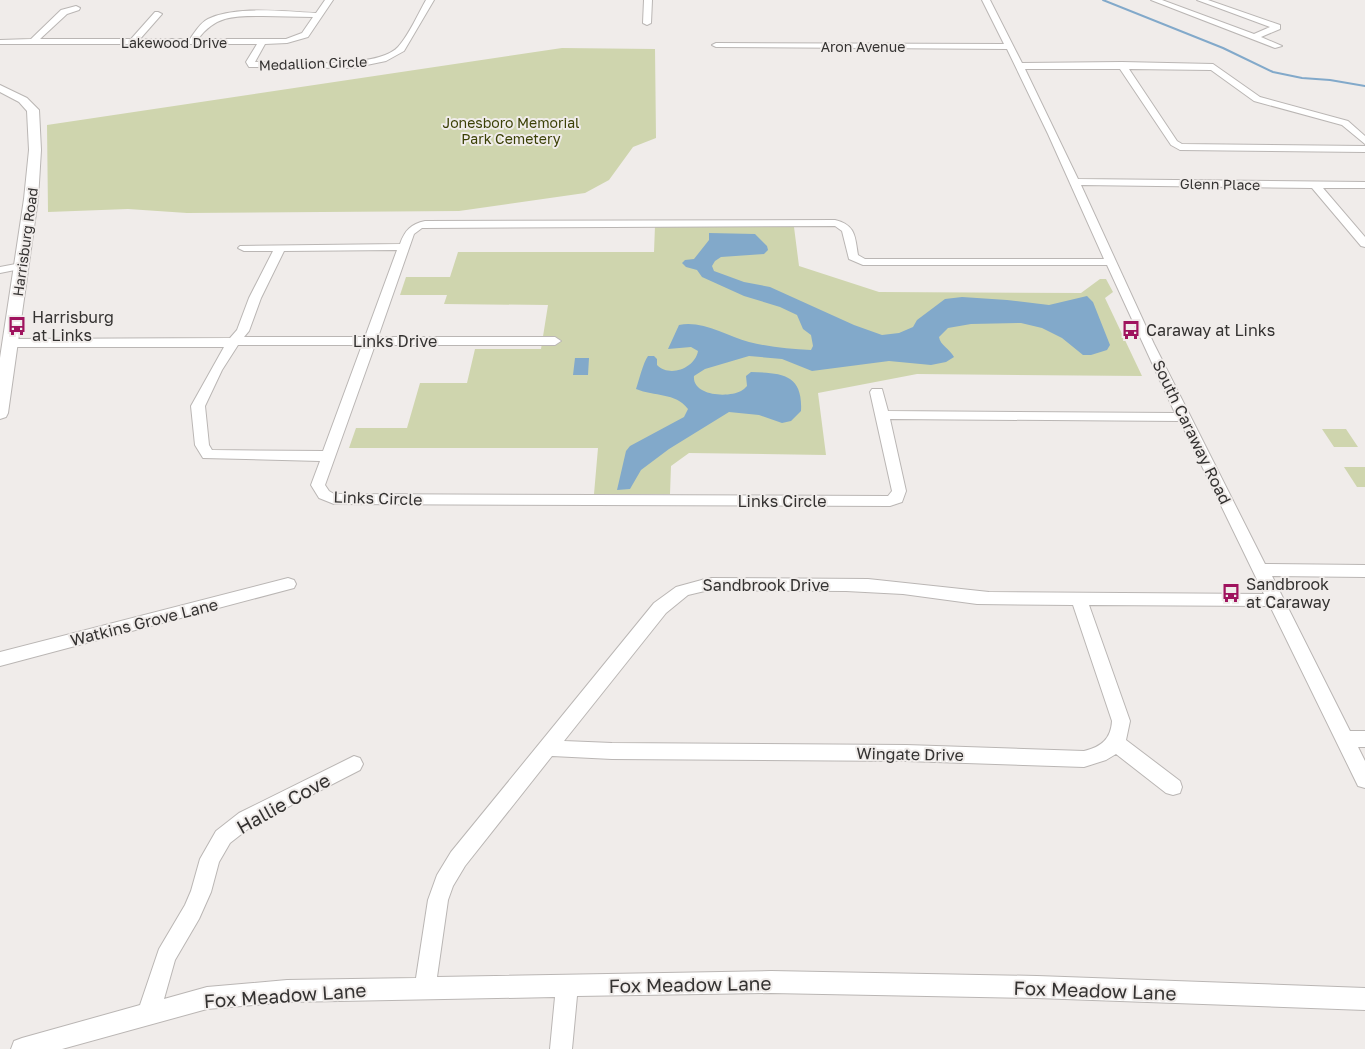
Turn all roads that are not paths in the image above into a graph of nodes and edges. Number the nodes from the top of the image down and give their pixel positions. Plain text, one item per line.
1 (330, 0) edge
2 (430, 0) edge
3 (648, 0) edge
4 (986, 0) edge
5 (1155, 0) edge
6 (1200, 0) edge
7 (1181, 3) dead end
8 (1172, 6) junction
9 (76, 8) dead end
10 (158, 14) dead end
11 (319, 15) junction
12 (646, 23) dead end
13 (1254, 37) junction
14 (0, 42) edge
15 (33, 42) junction
16 (133, 42) junction
17 (192, 42) junction
18 (262, 42) junction
19 (716, 45) dead end
20 (1009, 46) junction
21 (1278, 46) dead end
22 (1134, 56) dead end
23 (1018, 65) junction
24 (1141, 65) junction
25 (1118, 66) junction
26 (0, 88) edge
27 (1365, 141) edge
28 (1365, 149) edge
29 (1075, 182) junction
30 (1365, 184) edge
31 (1315, 185) junction
32 (1365, 244) edge
33 (404, 247) junction
34 (244, 248) dead end
35 (280, 248) junction
36 (1111, 262) junction
37 (21, 269) junction
38 (0, 270) edge
39 (0, 274) edge
40 (11, 340) junction
41 (234, 341) junction
42 (370, 341) junction
43 (555, 341) dead end
44 (877, 392) dead end
45 (0, 413) edge
46 (882, 415) junction
47 (1184, 417) junction
48 (328, 456) junction
49 (1261, 570) junction
50 (1365, 571) edge
51 (288, 584) dead end
52 (1079, 598) junction
53 (1276, 600) junction
54 (0, 659) edge
55 (1344, 739) junction
56 (1365, 739) edge
57 (1115, 742) junction
58 (547, 748) junction
59 (354, 764) dead end
60 (1365, 780) edge
61 (1173, 787) dead end
62 (567, 985) junction
63 (425, 988) junction
64 (1365, 999) edge
65 (149, 1012) junction
66 (22, 1049) edge
67 (561, 1049) edge

1 - 11 street, Lakewood Drive
2 - 18 street, Medallion Circle
3 - 12 street
4 - 20 street, South Caraway Road
5 - 8 street
6 - 13 street
7 - 8 street
8 - 13 street
9 - 15 street
10 - 16 street
11 - 17 street
11 - 18 street, Lakewood Drive
13 - 21 street
14 - 15 street, Lakewood Drive
15 - 16 street, Lakewood Drive
16 - 17 street, Lakewood Drive
17 - 18 street, Lakewood Drive
19 - 20 street, Aron Avenue
20 - 23 street, South Caraway Road
22 - 24 street
23 - 25 street
23 - 29 street, South Caraway Road
24 - 25 street
24 - 27 street
25 - 28 street
26 - 37 main road, Harrisburg Road
29 - 31 street, Glenn Place
29 - 36 street, South Caraway Road
30 - 31 street, Glenn Place
31 - 32 street
33 - 35 street
33 - 36 street, Links Circle
33 - 42 street, Links Circle
34 - 35 street
35 - 41 street
36 - 47 street, South Caraway Road
37 - 38 street
37 - 39 street
37 - 40 main road, Harrisburg Road
40 - 41 street, Links Drive
40 - 45 main road, Harrisburg Road
41 - 42 street, Links Drive
41 - 48 street
42 - 43 street, Links Drive
42 - 48 street, Links Circle
44 - 46 street
46 - 47 street
46 - 48 street, Links Circle
47 - 49 street, South Caraway Road
49 - 50 street
49 - 53 street, South Caraway Road
51 - 54 street, Watkins Grove Lane
52 - 53 street, Sandbrook Drive
52 - 57 street
52 - 58 street, Sandbrook Drive
53 - 55 street, South Caraway Road
55 - 56 street
55 - 60 street, South Caraway Road
57 - 58 street, Wingate Drive
57 - 61 street
58 - 63 street, Sandbrook Drive
59 - 65 street, Hallie Cove
62 - 63 street, Fox Meadow Lane
62 - 64 street, Fox Meadow Lane
62 - 67 street
63 - 65 street, Fox Meadow Lane
65 - 66 street, Fox Meadow Lane

